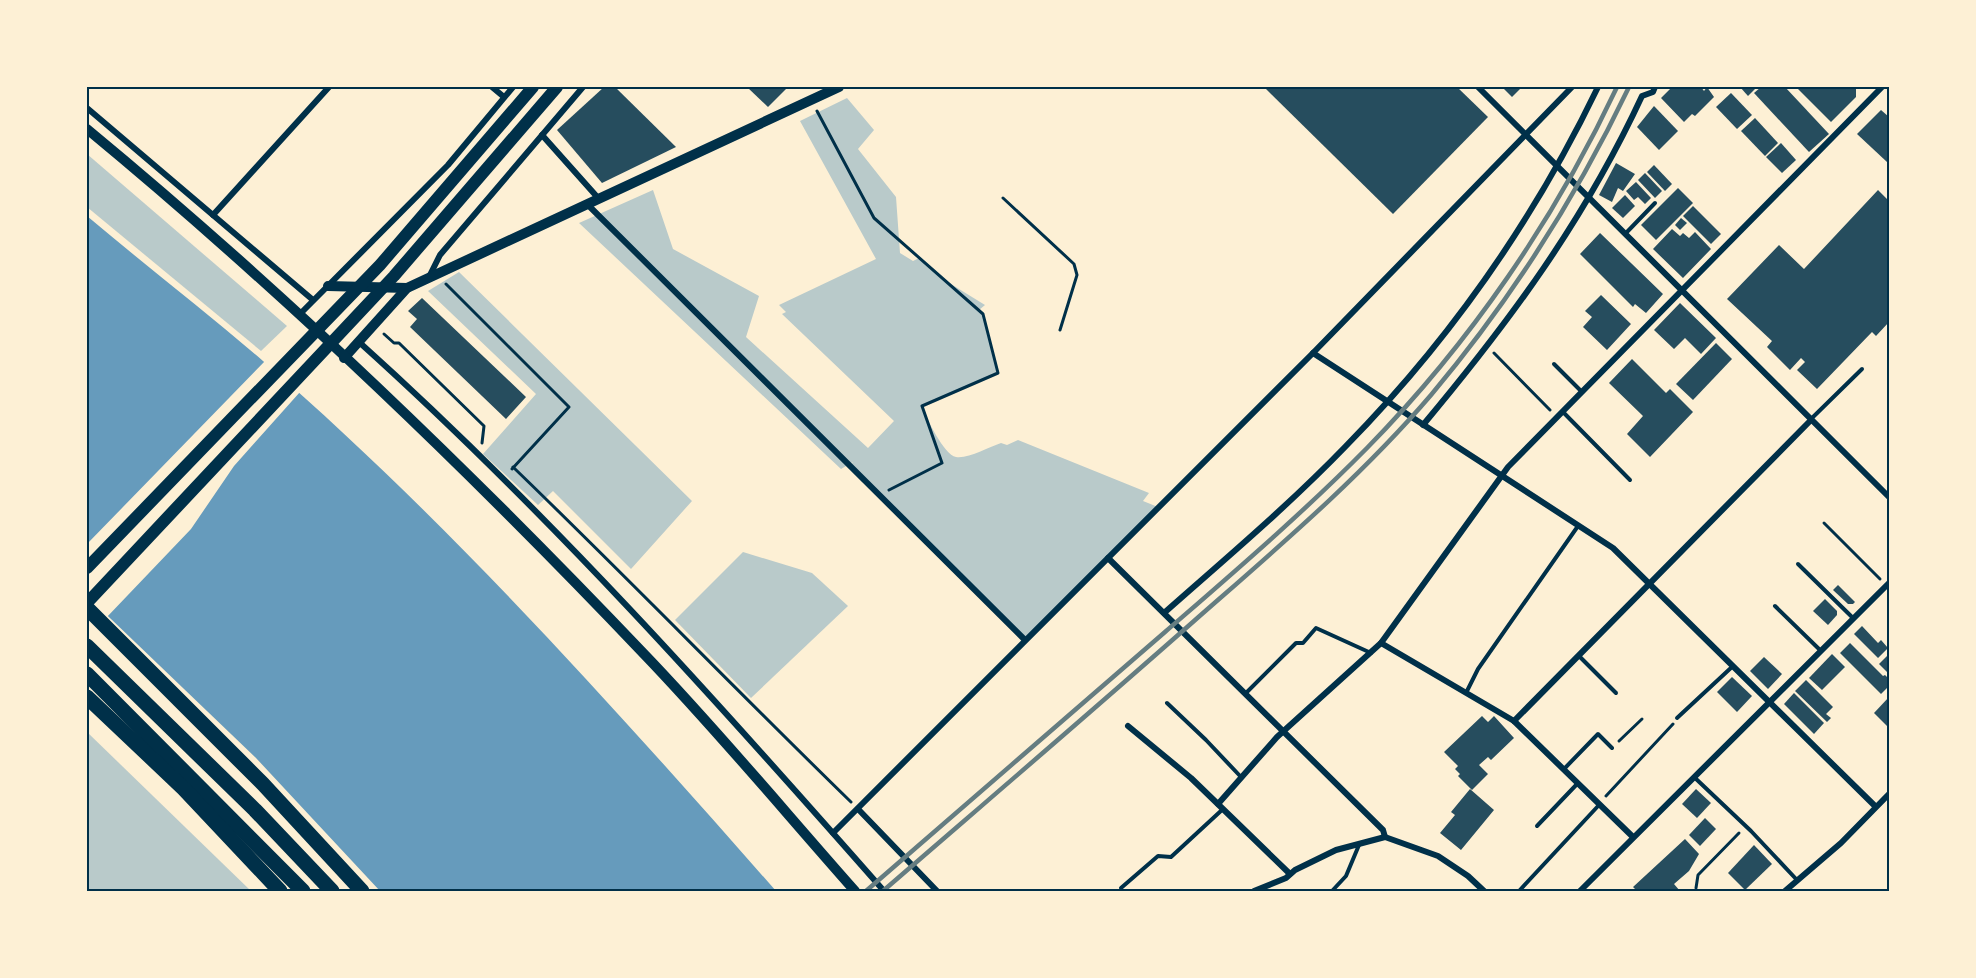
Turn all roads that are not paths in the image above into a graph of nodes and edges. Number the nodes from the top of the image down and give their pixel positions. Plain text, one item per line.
1 (329, 87) edge
2 (492, 87) edge
3 (513, 87) edge
4 (533, 87) edge
5 (557, 87) edge
6 (583, 87) edge
7 (839, 87) edge
8 (1478, 87) edge
9 (1572, 87) edge
10 (1598, 87) edge
11 (1655, 87) edge
12 (1882, 87) edge
13 (504, 98) junction
14 (87, 108) edge
15 (87, 129) edge
16 (542, 135) junction
17 (1527, 135) junction
18 (1557, 167) junction
19 (1589, 197) junction
20 (599, 198) junction
21 (1655, 203) dead end
22 (586, 204) junction
23 (213, 215) junction
24 (1626, 233) junction
25 (433, 276) junction
26 (328, 286) junction
27 (407, 288) junction
28 (1682, 291) junction
29 (313, 300) junction
30 (299, 315) junction
31 (358, 342) junction
32 (1313, 353) junction
33 (344, 358) junction
34 (1554, 364) dead end
35 (1862, 369) dead end
36 (1581, 392) junction
37 (1387, 402) junction
38 (1560, 414) junction
39 (1810, 420) junction
40 (1423, 425) junction
41 (1501, 476) junction
42 (1630, 480) dead end
43 (1889, 497) edge
44 (1578, 526) junction
45 (1108, 558) junction
46 (1798, 564) dead end
47 (87, 568) edge
48 (1886, 582) edge
49 (1649, 584) junction
50 (87, 603) edge
51 (1775, 606) dead end
52 (87, 608) edge
53 (1164, 614) junction
54 (1853, 618) junction
55 (1025, 640) junction
56 (1381, 644) junction
57 (87, 646) edge
58 (1820, 650) junction
59 (1371, 653) junction
60 (1578, 656) junction
61 (1733, 666) junction
62 (87, 674) edge
63 (1466, 693) junction
64 (1616, 693) dead end
65 (1245, 694) junction
66 (87, 698) edge
67 (1768, 702) junction
68 (1167, 703) dead end
69 (1677, 718) road end
70 (1514, 721) junction
71 (1128, 726) dead end
72 (1284, 732) junction
73 (1612, 748) road end
74 (1564, 769) junction
75 (1241, 777) junction
76 (1693, 777) junction
77 (1578, 783) junction
78 (1889, 794) edge
79 (1218, 804) junction
80 (1600, 804) junction
81 (1875, 806) junction
82 (858, 809) junction
83 (1223, 810) junction
84 (1537, 826) dead end
85 (833, 833) junction
86 (1385, 837) junction
87 (1632, 837) junction
88 (1359, 844) junction
89 (1290, 874) junction
90 (1797, 880) junction
91 (1121, 888) dead end
92 (1334, 890) edge
93 (280, 891) edge
94 (303, 891) edge
95 (332, 891) edge
96 (362, 891) edge
97 (855, 891) edge
98 (884, 891) edge
99 (937, 891) edge
100 (1254, 891) edge
101 (1484, 891) edge
102 (1520, 891) edge
103 (1580, 891) edge
104 (1785, 891) edge

1 - 23 street
2 - 13 street
3 - 13 street
4 - 47 main road
5 - 50 main road
6 - 16 street
7 - 20 main road
8 - 17 street
9 - 17 street
10 - 18 street
11 - 19 street
12 - 28 street
13 - 26 street
14 - 23 street
15 - 30 main road
16 - 20 street
16 - 25 street
17 - 18 street
17 - 32 street
18 - 19 street
18 - 37 street
19 - 24 street
19 - 40 street
20 - 22 main road
21 - 24 lane
22 - 25 main road
22 - 55 street
23 - 29 street
24 - 28 street
25 - 27 main road
26 - 27 main road
26 - 29 street
27 - 31 main road
28 - 36 street
28 - 39 street
29 - 30 street
30 - 33 main road
31 - 33 main road
31 - 85 street
32 - 37 street
32 - 45 street
33 - 97 main road
34 - 36 lane
35 - 39 lane
36 - 38 street
37 - 40 street
37 - 53 street
38 - 41 street
38 - 42 lane
39 - 43 street
39 - 49 street
40 - 41 street
41 - 44 street
41 - 56 street
44 - 49 street
44 - 63 lane
45 - 53 street
45 - 55 street
46 - 54 lane
48 - 54 street
49 - 60 street
49 - 61 street
51 - 58 lane
52 - 96 highway
53 - 65 street
54 - 58 street
55 - 82 street
56 - 59 street
56 - 63 street
57 - 95 highway
58 - 67 street
59 - 65 lane
59 - 72 street
60 - 64 lane
60 - 70 street
61 - 67 street
61 - 69 lane
62 - 94 highway
63 - 70 street
65 - 72 street
66 - 93 highway
67 - 76 street
67 - 81 street
68 - 75 lane
70 - 74 street
71 - 79 street
72 - 75 street
72 - 86 street
73 - 74 lane
74 - 77 street
75 - 79 street
76 - 87 street
76 - 90 lane
77 - 80 street
77 - 84 lane
78 - 81 street
79 - 83 street
80 - 87 street
80 - 102 lane
81 - 90 street
82 - 85 street
82 - 99 street
83 - 89 street
83 - 91 lane
85 - 98 street
86 - 88 street
86 - 101 street
87 - 103 street
88 - 89 street
88 - 92 lane
89 - 100 street
90 - 104 street

